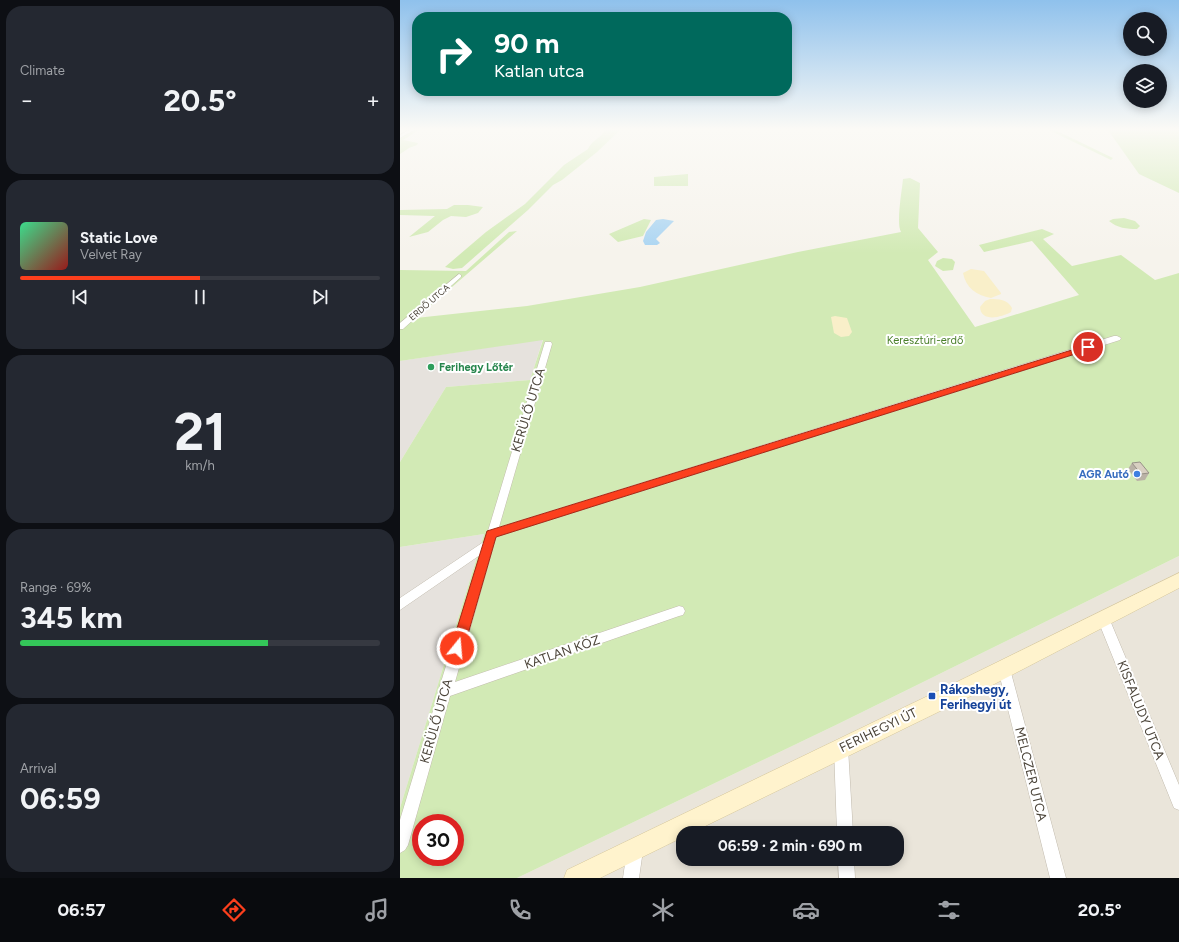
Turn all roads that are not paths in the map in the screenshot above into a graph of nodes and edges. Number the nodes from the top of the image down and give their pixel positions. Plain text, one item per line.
1 (459, 276) dead end
2 (400, 327) edge
3 (1117, 338) dead end
4 (548, 344) dead end
5 (490, 539) junction
6 (1179, 580) edge
7 (400, 605) edge
8 (679, 611) dead end
9 (1103, 618) junction
10 (1004, 670) junction
11 (444, 692) junction
12 (841, 748) junction
13 (1179, 803) edge
14 (845, 826) edge
15 (400, 845) edge
16 (635, 849) junction
17 (846, 866) edge
18 (575, 878) edge
19 (630, 878) edge
20 (847, 878) edge
21 (1058, 878) edge

1 - 2 street, ERDŐ UTCA
3 - 5 street
4 - 5 street, KERÜLŐ UTCA
5 - 7 street
5 - 11 street, KERÜLŐ UTCA
6 - 9 main road, FERIHEGYI ÚT
8 - 11 street, KATLAN KÖZ
9 - 10 main road, FERIHEGYI ÚT
9 - 13 street, KISFALUDY UTCA
10 - 12 main road, FERIHEGYI ÚT
10 - 21 street, MELCZER UTCA
11 - 15 street, KERÜLŐ UTCA
12 - 14 street
12 - 16 main road, FERIHEGYI ÚT
16 - 18 main road, FERIHEGYI ÚT
16 - 19 street
17 - 20 street

